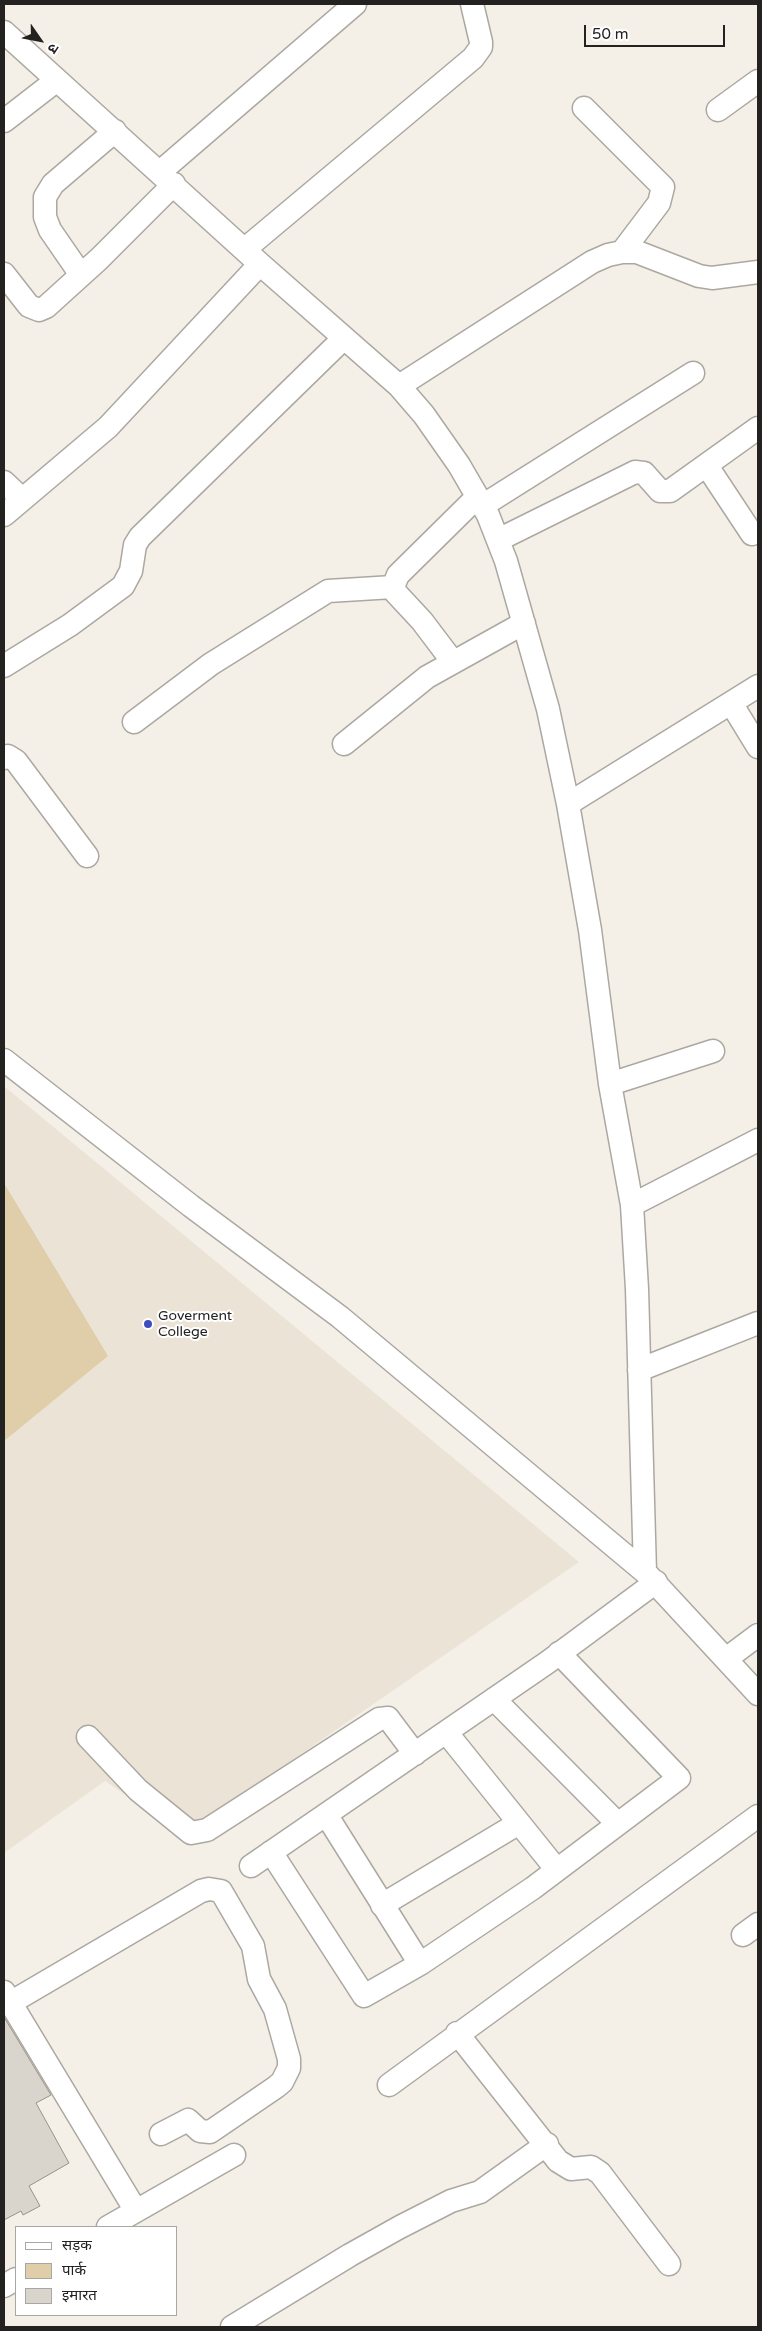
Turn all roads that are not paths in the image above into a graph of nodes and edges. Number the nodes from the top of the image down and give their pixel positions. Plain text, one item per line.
1 (355, 4) edge
2 (472, 4) edge
3 (4, 32) edge
4 (57, 80) junction
5 (758, 81) edge
6 (584, 108) dead end
7 (718, 110) dead end
8 (4, 121) edge
9 (115, 131) junction
10 (167, 178) junction
11 (622, 252) junction
12 (252, 256) junction
13 (758, 272) edge
14 (4, 274) edge
15 (81, 276) junction
16 (344, 338) junction
17 (693, 373) dead end
18 (399, 386) junction
19 (758, 428) edge
20 (706, 466) junction
21 (4, 482) edge
22 (22, 500) junction
23 (480, 501) junction
24 (4, 515) edge
25 (752, 534) dead end
26 (498, 540) junction
27 (393, 586) junction
28 (524, 623) junction
29 (453, 662) junction
30 (4, 666) edge
31 (758, 686) edge
32 (731, 703) junction
33 (134, 722) dead end
34 (344, 744) dead end
35 (758, 747) edge
36 (4, 758) edge
37 (568, 804) junction
38 (87, 856) dead end
39 (713, 1051) dead end
40 (4, 1060) edge
41 (610, 1084) junction
42 (756, 1145) edge
43 (632, 1205) junction
44 (758, 1323) edge
45 (639, 1370) junction
46 (651, 1577) junction
47 (758, 1635) edge
48 (559, 1653) junction
49 (726, 1659) junction
50 (758, 1694) edge
51 (494, 1699) junction
52 (446, 1732) junction
53 (88, 1737) dead end
54 (415, 1754) junction
55 (327, 1816) junction
56 (758, 1816) edge
57 (519, 1823) junction
58 (618, 1824) junction
59 (272, 1852) junction
60 (251, 1866) dead end
61 (557, 1870) junction
62 (382, 1905) junction
63 (420, 1964) junction
64 (7, 1997) edge
65 (457, 2034) junction
66 (389, 2085) dead end
67 (160, 2134) dead end
68 (546, 2144) junction
69 (234, 2155) dead end
70 (136, 2211) junction
71 (110, 2226) edge
72 (669, 2264) dead end
73 (15, 2280) edge
74 (4, 2286) edge
75 (232, 2327) edge

1 - 10 street
2 - 12 street
3 - 4 street
4 - 8 street
4 - 9 street
5 - 7 street
6 - 11 street
9 - 10 street
9 - 15 street
10 - 12 street
10 - 15 street
11 - 13 street
11 - 18 street
12 - 16 street
12 - 22 street
14 - 15 street
16 - 18 street
16 - 30 street
17 - 23 street
18 - 23 street
19 - 20 street
20 - 25 street
20 - 26 street
21 - 22 street
22 - 24 street
23 - 26 street
23 - 27 street
26 - 28 street
27 - 29 street
27 - 33 street
28 - 29 street
28 - 37 street
29 - 34 street
31 - 32 street
32 - 35 street
32 - 37 street
36 - 38 street
37 - 41 street
39 - 41 street
40 - 46 street
41 - 43 street
42 - 43 street
43 - 45 street
44 - 45 street
45 - 46 street
46 - 48 street
46 - 49 street
47 - 49 street
48 - 51 street
48 - 58 street
49 - 50 street
51 - 52 street
51 - 58 street
52 - 54 street
52 - 57 street
53 - 54 street
54 - 55 street
55 - 59 street
55 - 62 street
56 - 65 street
57 - 61 street
57 - 62 street
58 - 61 street
59 - 60 street
59 - 63 street
61 - 63 street
62 - 63 street
64 - 67 street
64 - 70 street
65 - 66 street
65 - 68 street
68 - 72 street
68 - 75 street
69 - 70 street
70 - 71 street
73 - 74 street

